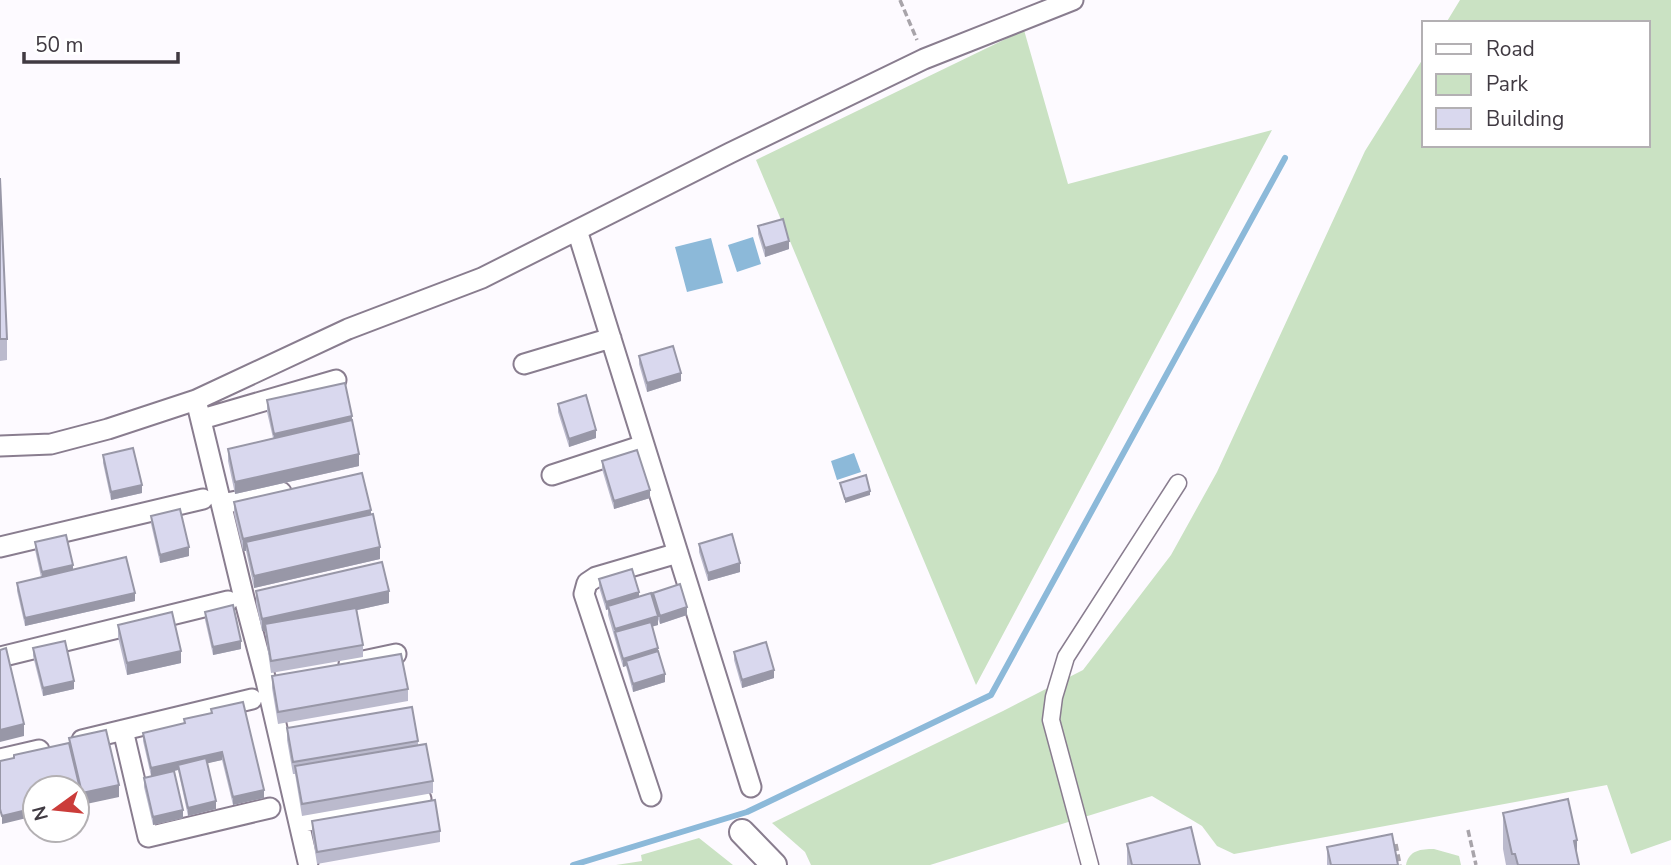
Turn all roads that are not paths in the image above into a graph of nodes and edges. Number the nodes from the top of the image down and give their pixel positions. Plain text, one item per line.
1 (1073, 0) edge
2 (577, 230) junction
3 (611, 338) junction
4 (524, 364) dead end
5 (337, 380) dead end
6 (196, 400) junction
7 (202, 419) junction
8 (0, 446) edge
9 (644, 446) junction
10 (552, 475) dead end
11 (1178, 483) dead end
12 (299, 488) edge
13 (213, 501) junction
14 (0, 547) edge
15 (678, 553) junction
16 (243, 598) junction
17 (396, 654) edge
18 (0, 657) edge
19 (331, 667) edge
20 (252, 699) dead end
21 (123, 730) junction
22 (0, 759) edge
23 (751, 787) dead end
24 (651, 796) dead end
25 (422, 799) edge
26 (270, 808) dead end
27 (299, 823) junction
28 (742, 832) dead end
29 (308, 862) dead end
30 (774, 865) edge
31 (1090, 865) edge

1 - 2 street
2 - 3 street
2 - 6 street
3 - 4 street
3 - 9 street
5 - 7 street
6 - 7 street
6 - 8 street
7 - 13 street
9 - 10 street
9 - 15 street
11 - 31 street
12 - 13 street
13 - 14 street
13 - 16 street
15 - 23 street
15 - 24 street
16 - 18 street
16 - 27 street
17 - 19 street
20 - 21 street
21 - 22 street
21 - 26 street
25 - 27 street
27 - 29 street
28 - 30 street

